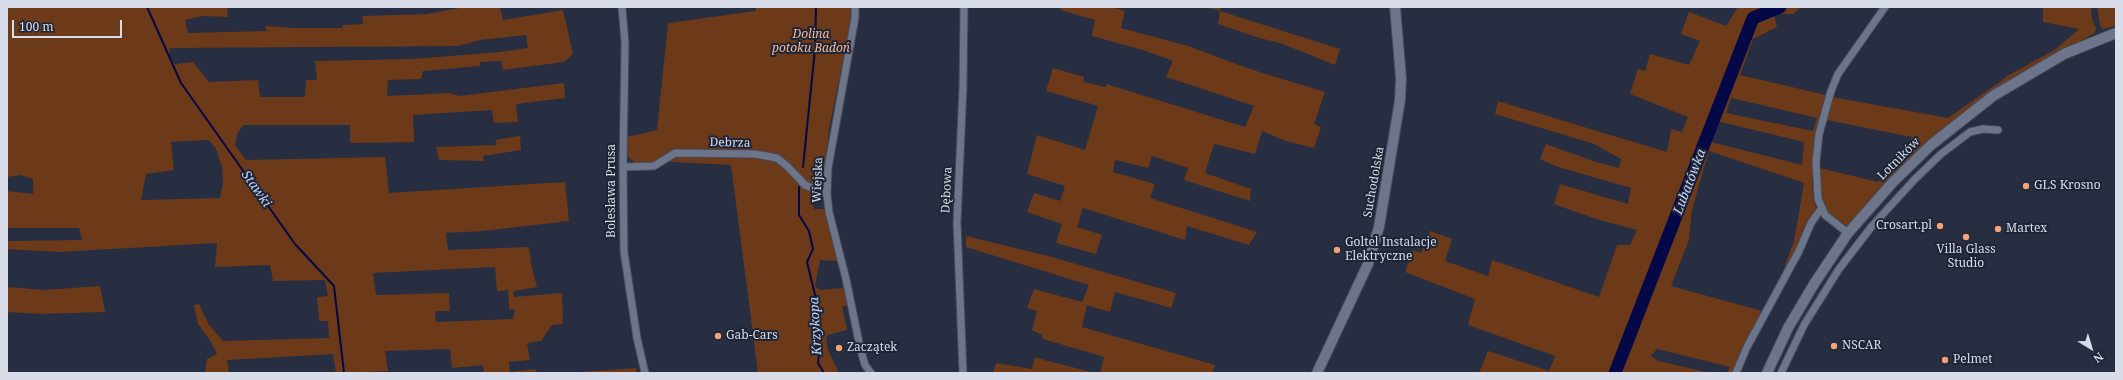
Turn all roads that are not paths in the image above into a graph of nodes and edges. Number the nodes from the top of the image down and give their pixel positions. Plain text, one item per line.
1 (622, 7) edge
2 (855, 7) edge
3 (964, 7) edge
4 (1395, 7) edge
5 (1885, 7) edge
6 (2116, 33) edge
7 (1998, 130) dead end
8 (623, 167) junction
9 (827, 194) junction
10 (1821, 209) junction
11 (1848, 233) junction
12 (645, 373) edge
13 (871, 373) edge
14 (963, 373) edge
15 (1317, 373) edge
16 (1736, 373) edge
17 (1767, 373) edge
18 (1782, 373) edge

1 - 8 street, Bolesława Prusa
2 - 9 street, Wiejska
3 - 14 street, Dębowa
4 - 15 street, Suchodolska
5 - 10 street
6 - 11 street, Lotników
7 - 18 street
8 - 9 street, Debrza
8 - 12 street, Bolesława Prusa
9 - 13 street, Wiejska
10 - 11 street
10 - 16 street
11 - 17 street, Lotników

